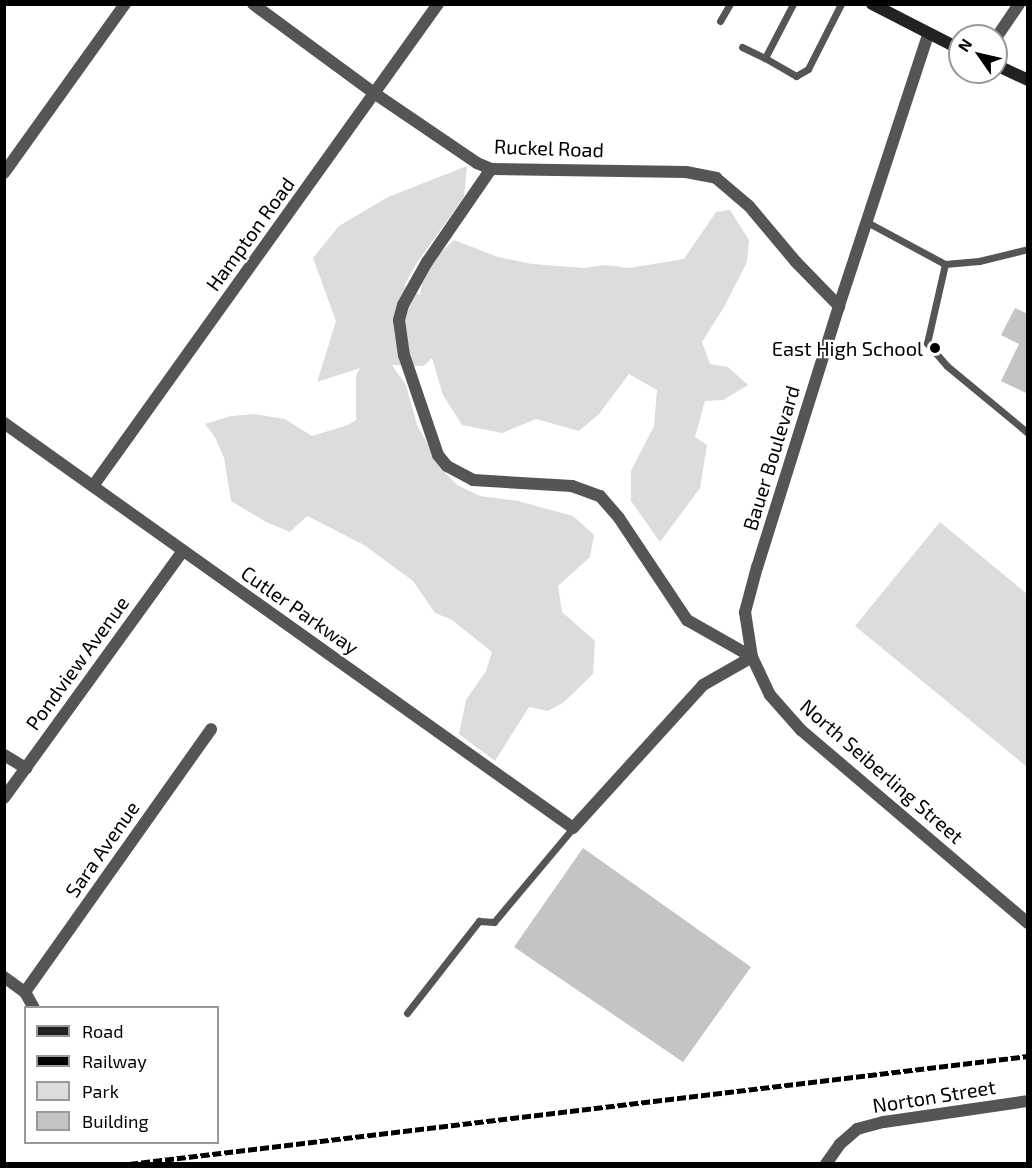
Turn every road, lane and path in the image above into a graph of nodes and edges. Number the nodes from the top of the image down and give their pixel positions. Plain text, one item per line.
1 (125, 4) edge
2 (253, 4) edge
3 (438, 4) edge
4 (730, 4) edge
5 (793, 4) edge
6 (841, 4) edge
7 (872, 4) edge
8 (1019, 4) edge
9 (720, 21) dead end
10 (1005, 24) edge
11 (928, 35) junction
12 (948, 44) edge
13 (742, 47) dead end
14 (765, 58) junction
15 (1008, 71) edge
16 (1028, 80) edge
17 (374, 93) junction
18 (491, 170) junction
19 (4, 173) edge
20 (865, 222) junction
21 (1028, 249) edge
22 (945, 264) junction
23 (838, 306) junction
24 (4, 423) edge
25 (1028, 433) edge
26 (93, 486) junction
27 (182, 552) junction
28 (752, 657) junction
29 (211, 729) dead end
30 (4, 755) edge
31 (26, 768) junction
32 (4, 798) edge
33 (573, 828) junction
34 (1028, 923) edge
35 (4, 977) edge
36 (25, 992) junction
37 (33, 1006) edge
38 (407, 1013) dead end
39 (1028, 1101) edge
40 (826, 1164) edge

1 - 19 street
2 - 17 street, Ruckel Road
3 - 17 street, Hampton Road
4 - 9 lane
5 - 14 lane
6 - 14 lane
7 - 11 main road
8 - 10 street
11 - 12 main road
11 - 20 street, Bauer Boulevard
13 - 14 lane
15 - 16 main road
17 - 18 street, Ruckel Road
17 - 26 street, Hampton Road
18 - 23 street, Ruckel Road
18 - 28 street
20 - 22 lane
20 - 23 street, Bauer Boulevard
21 - 22 lane
22 - 25 lane
23 - 28 street, Bauer Boulevard
24 - 26 street, Cutler Parkway
26 - 27 street, Cutler Parkway
27 - 31 street, Pondview Avenue
27 - 33 street, Cutler Parkway
28 - 33 street
28 - 34 street, North Seiberling Street
29 - 36 street, Sara Avenue
30 - 31 street
31 - 32 street, Pondview Avenue
33 - 38 lane
35 - 36 street
36 - 37 street
39 - 40 street, Norton Street

